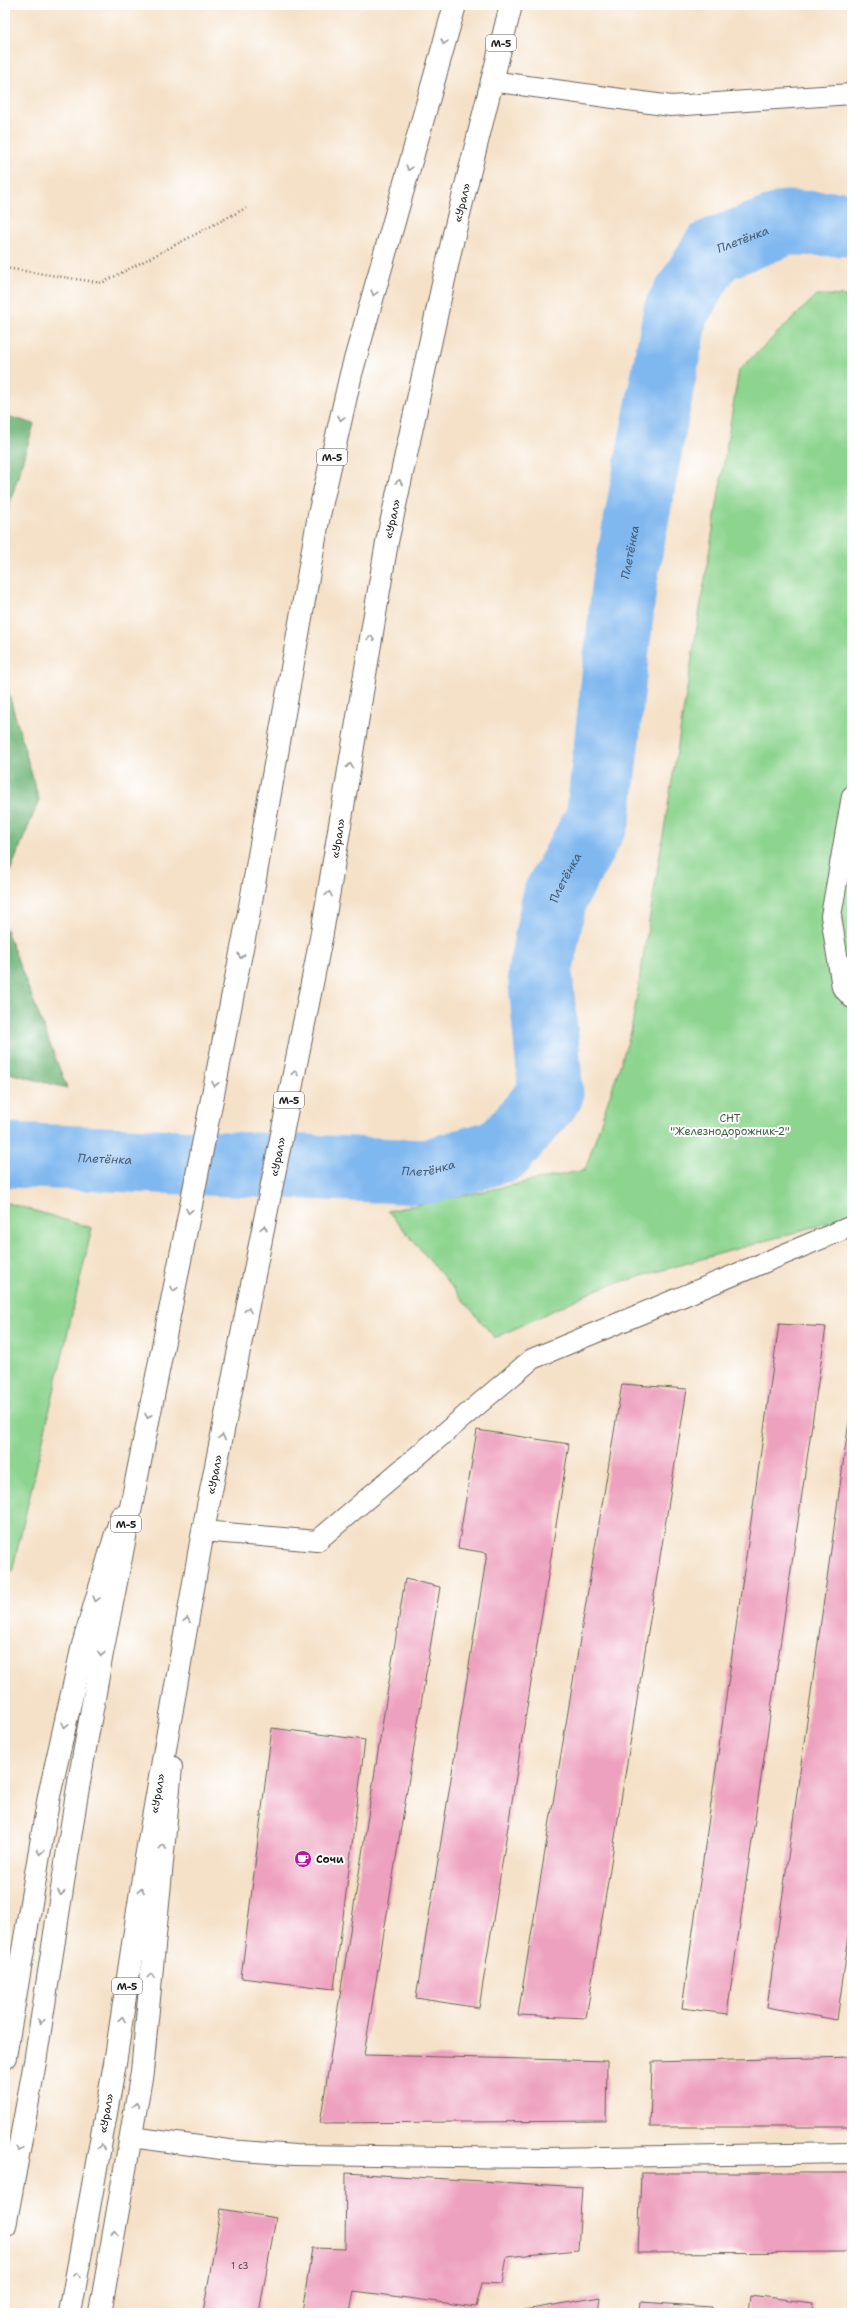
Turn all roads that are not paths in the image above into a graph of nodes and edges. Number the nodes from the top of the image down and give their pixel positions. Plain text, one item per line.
1 (455, 5) edge
2 (511, 5) edge
3 (491, 81) junction
4 (852, 94) edge
5 (852, 796) edge
6 (852, 998) edge
7 (852, 1226) edge
8 (143, 1441) junction
9 (203, 1531) junction
10 (181, 1658) junction
11 (5, 2056) edge
12 (131, 2137) junction
13 (852, 2153) edge
14 (5, 2226) edge
15 (70, 2313) edge
16 (100, 2313) edge

1 -> 8 main road, М-5
2 - 3 main road, «Урал» / М-5
3 - 4 lane
9 -> 3 main road, «Урал» / М-5
5 - 6 lane
7 - 9 lane
8 -> 11 main road
8 -> 14 main road, М-5
10 -> 9 main road, «Урал» / М-5
12 -> 10 main road
15 -> 10 main road, «Урал» / М-5
12 - 13 lane
16 -> 12 main road

